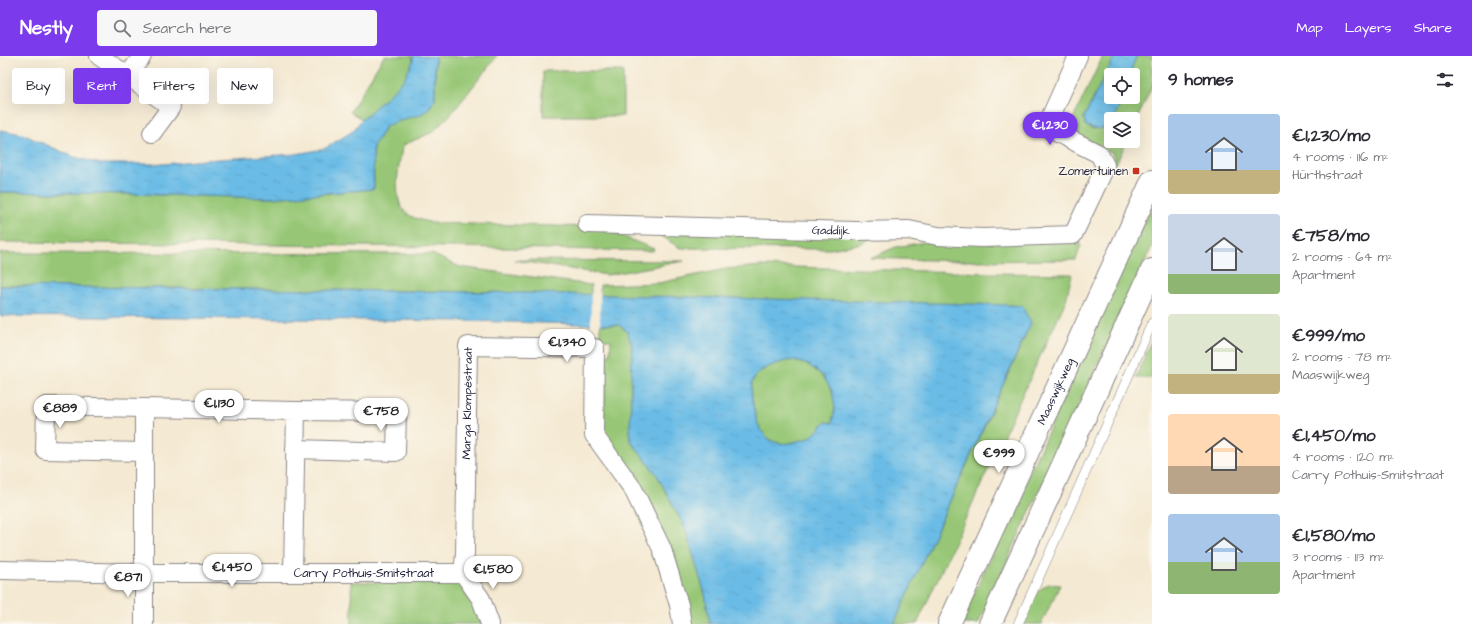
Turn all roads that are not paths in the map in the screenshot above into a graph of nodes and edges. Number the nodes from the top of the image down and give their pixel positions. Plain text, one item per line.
1 (99, 56) edge
2 (142, 56) edge
3 (1078, 56) edge
4 (116, 68) edge
5 (131, 72) edge
6 (131, 78) edge
7 (152, 133) dead end
8 (1152, 181) edge
9 (587, 224) dead end
10 (1152, 270) edge
11 (1152, 323) edge
12 (144, 408) junction
13 (296, 411) junction
14 (295, 449) junction
15 (144, 452) junction
16 (0, 570) edge
17 (143, 573) junction
18 (293, 573) junction
19 (463, 573) junction
20 (144, 624) edge
21 (490, 624) edge
22 (682, 624) edge
23 (949, 624) edge
24 (990, 624) edge
25 (1018, 624) edge

1 - 4 street
2 - 5 street
3 - 9 street, Gaddijk
6 - 7 street
8 - 23 street, Maaswijkweg
10 - 24 street
11 - 25 lane
12 - 13 street
12 - 15 street
12 - 15 street
13 - 14 street
13 - 14 street
14 - 18 street
15 - 17 street
16 - 17 street, Carry Pothuis-Smitstraat
17 - 18 street, Carry Pothuis-Smitstraat
17 - 20 street
18 - 19 street, Carry Pothuis-Smitstraat
19 - 21 street
19 - 22 street, Marga Klompéstraat

